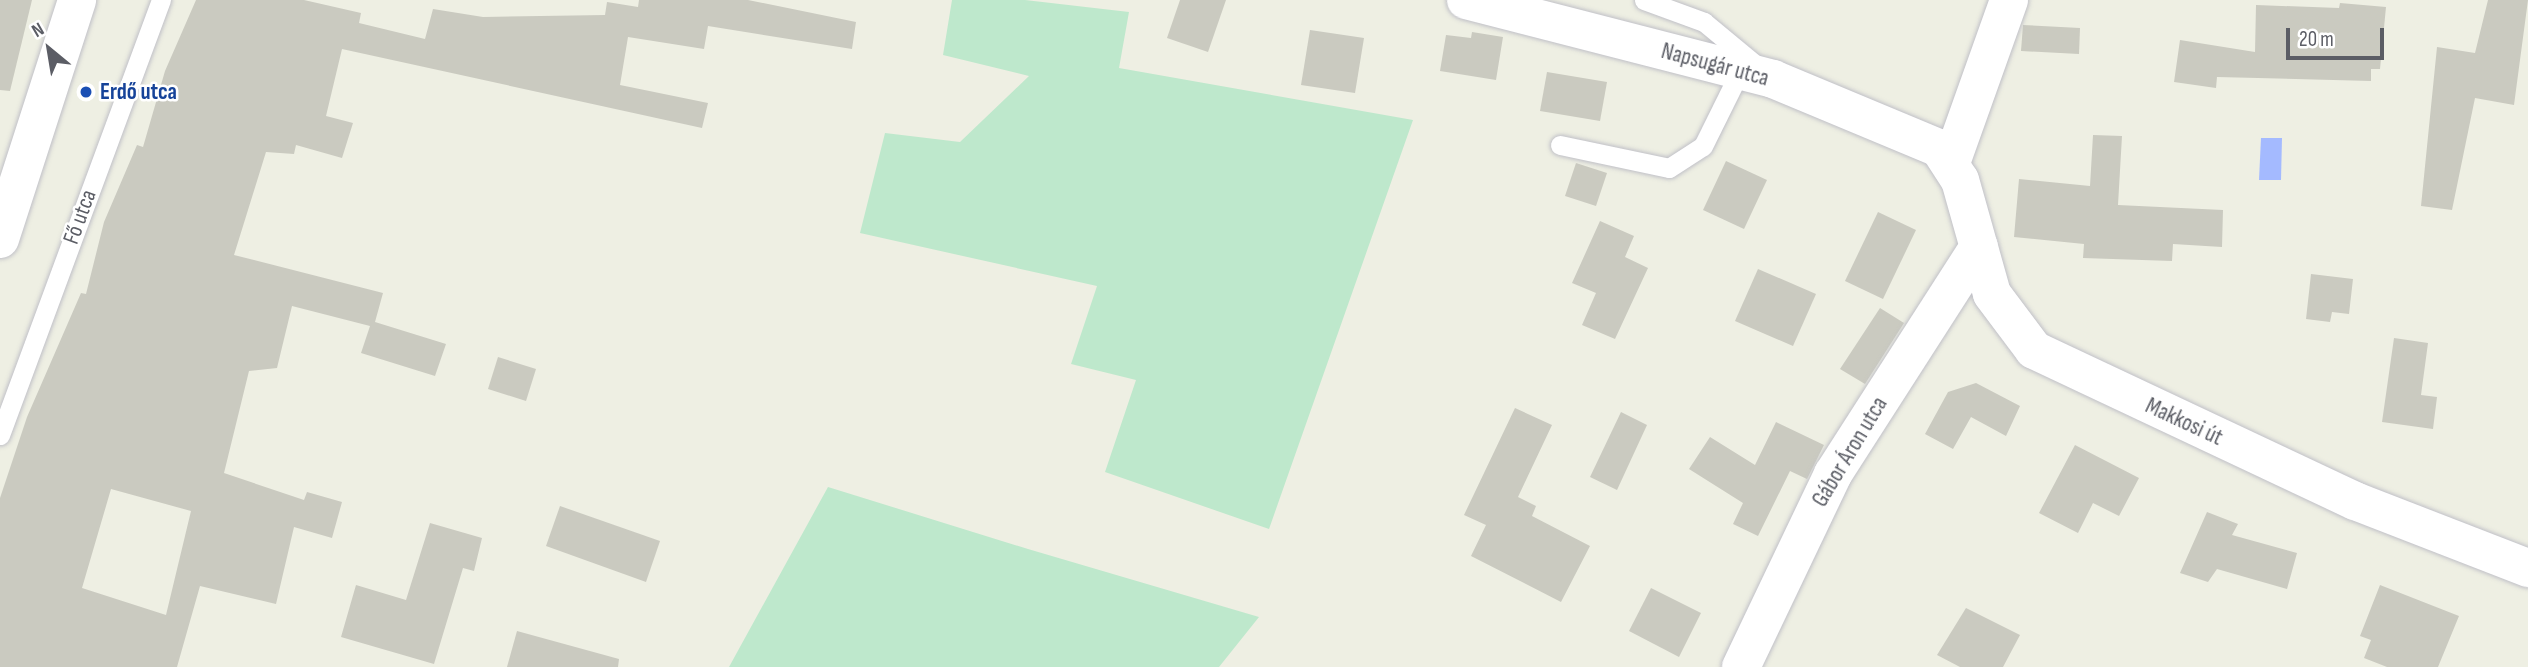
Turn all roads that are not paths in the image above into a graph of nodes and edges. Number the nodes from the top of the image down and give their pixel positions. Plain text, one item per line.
1 (77, 0) edge
2 (161, 0) edge
3 (1466, 0) edge
4 (1644, 0) edge
5 (2008, 0) edge
6 (1756, 75) junction
7 (1560, 145) dead end
8 (1951, 163) junction
9 (0, 239) edge
10 (1979, 247) junction
11 (0, 435) edge
12 (2528, 568) edge
13 (1741, 667) edge

1 - 9 street
2 - 11 lane, Fő utca
3 - 6 street, Napsugár utca
4 - 6 lane
5 - 8 street
6 - 7 lane
6 - 8 street, Napsugár utca
8 - 10 street, Makkosi út
10 - 12 street, Makkosi út
10 - 13 street, Gábor Áron utca

